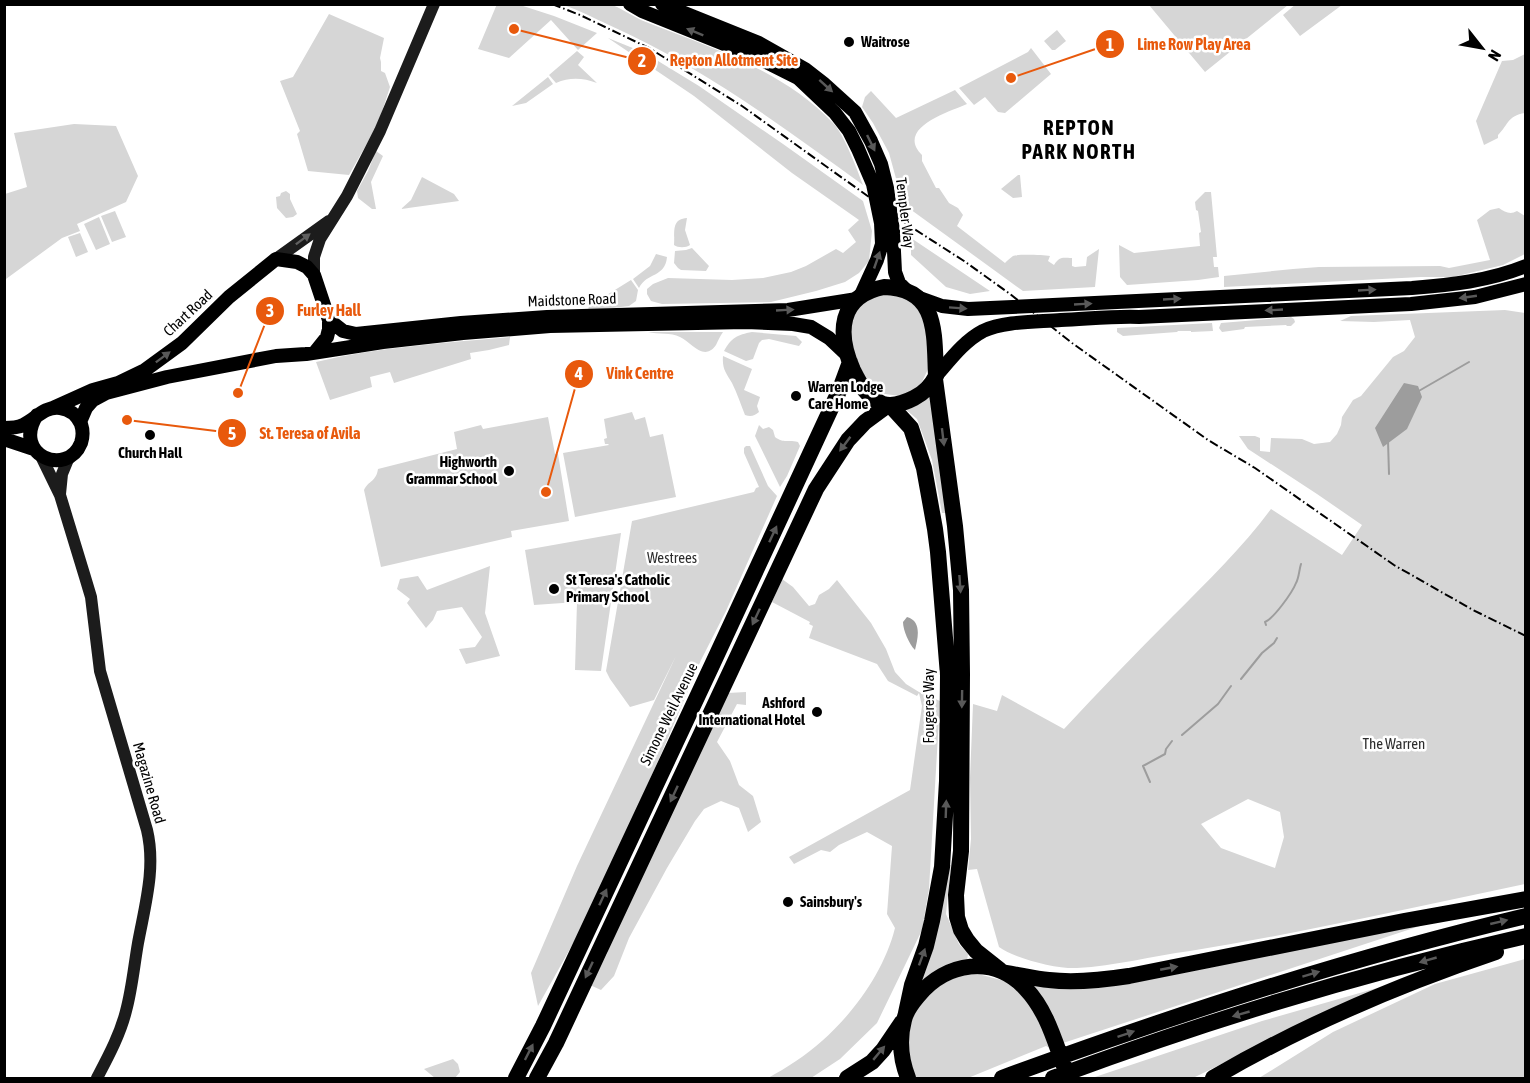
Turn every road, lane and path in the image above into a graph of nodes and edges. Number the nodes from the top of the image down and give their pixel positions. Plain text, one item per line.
1 (434, 4) edge
2 (630, 4) edge
3 (662, 4) edge
4 (331, 220) junction
5 (276, 259) junction
6 (1526, 266) edge
7 (314, 275) junction
8 (1526, 284) edge
9 (911, 294) junction
10 (859, 297) junction
11 (328, 320) junction
12 (315, 352) junction
13 (849, 358) junction
14 (936, 377) junction
15 (889, 405) junction
16 (53, 408) junction
17 (37, 416) junction
18 (80, 422) junction
19 (4, 428) edge
20 (4, 439) edge
21 (38, 452) junction
22 (69, 457) junction
23 (60, 495) junction
24 (955, 675) junction
25 (955, 724) junction
26 (1526, 899) edge
27 (1526, 916) edge
28 (1526, 936) edge
29 (1526, 942) edge
30 (1003, 972) junction
31 (905, 1016) junction
32 (1065, 1075) edge
33 (97, 1078) edge
34 (516, 1078) edge
35 (537, 1078) edge
36 (847, 1078) edge
37 (908, 1078) edge
38 (1002, 1078) edge
39 (1213, 1078) edge

1 - 4 street, Chart Road
10 -> 2 main road, Templer Way
3 -> 9 main road, Templer Way
5 -> 4 street, Chart Road
4 - 7 street, Chart Road
5 - 7 main road
16 -> 5 main road, Chart Road
9 -> 6 main road
7 - 11 main road
8 -> 14 main road
9 - 10 highway
9 - 14 highway
11 -> 10 main road, Maidstone Road
10 - 13 highway
11 - 12 main road
12 - 13 main road, Maidstone Road
12 - 18 main road, Maidstone Road
13 - 15 highway
34 -> 13 highway, Simone Weil Avenue
14 - 15 highway
14 -> 24 highway, Fougeres Way
15 - 24 highway, Fougeres Way
15 -> 35 highway
16 - 17 main road
16 - 18 main road
17 - 19 main road
17 - 21 main road
18 - 22 main road
20 - 21 main road
21 - 22 main road
21 - 23 street, Magazine Road
22 - 23 street, Magazine Road
23 - 33 street, Magazine Road
24 - 25 highway, Fougeres Way
25 - 30 highway, Fougeres Way
31 -> 25 highway, Fougeres Way
30 -> 26 highway
38 -> 27 highway
28 -> 32 highway
29 - 39 highway
30 - 31 highway
30 - 32 highway, Fougeres Way
36 -> 31 highway
31 - 37 highway

